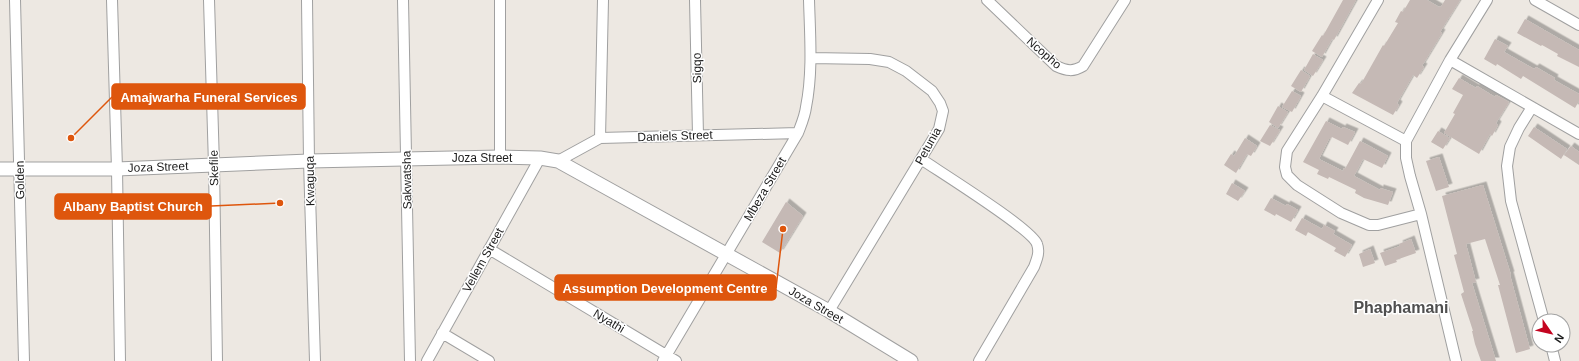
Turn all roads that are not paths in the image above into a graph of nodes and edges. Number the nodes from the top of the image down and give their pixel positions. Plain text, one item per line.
1 (14, 0) edge
2 (112, 0) edge
3 (209, 0) edge
4 (307, 0) edge
5 (403, 0) edge
6 (500, 0) edge
7 (602, 0) edge
8 (695, 0) edge
9 (809, 0) edge
10 (987, 0) edge
11 (1125, 0) edge
12 (1378, 0) edge
13 (1487, 0) edge
14 (1535, 0) edge
15 (1579, 25) edge
16 (811, 58) junction
17 (1450, 60) junction
18 (1322, 96) junction
19 (1532, 107) junction
20 (798, 133) junction
21 (1579, 134) edge
22 (698, 135) junction
23 (600, 138) junction
24 (1406, 141) junction
25 (500, 157) junction
26 (540, 158) junction
27 (407, 159) junction
28 (921, 159) junction
29 (309, 160) junction
30 (558, 161) junction
31 (214, 165) junction
32 (19, 168) junction
33 (117, 169) junction
34 (0, 170) edge
35 (1421, 214) junction
36 (489, 249) junction
37 (727, 254) junction
38 (829, 312) junction
39 (1542, 313) edge
40 (442, 333) junction
41 (665, 358) edge
42 (908, 360) edge
43 (24, 361) edge
44 (120, 361) edge
45 (217, 361) edge
46 (315, 361) edge
47 (410, 361) edge
48 (427, 361) edge
49 (489, 361) edge
50 (676, 361) edge
51 (979, 361) edge
52 (1456, 361) edge

1 - 32 street, Golden
2 - 33 street
3 - 31 street, Skefile
4 - 29 street, Kwaguqa
5 - 27 street, Sakwatsha
6 - 25 street
7 - 23 street
8 - 22 street, Sigqo
9 - 16 street, Mbeza Street
10 - 11 street, Ncopho
12 - 18 street
13 - 17 street
14 - 15 street
16 - 20 street, Mbeza Street
16 - 28 street, Petunia
17 - 19 street
17 - 24 street
18 - 24 street
18 - 35 street
19 - 21 street
19 - 39 street
20 - 22 street, Daniels Street
20 - 37 street, Mbeza Street
22 - 23 street, Daniels Street
23 - 30 street, Daniels Street
24 - 35 street
25 - 26 street, Joza Street
25 - 27 street, Joza Street
26 - 30 street, Joza Street
26 - 36 street, Vellem Street
27 - 29 street, Joza Street
27 - 47 street, Sakwatsha
28 - 38 street, Petunia
28 - 51 street
29 - 31 street, Joza Street
29 - 46 street, Kwaguqa
30 - 37 street, Joza Street
31 - 33 street, Joza Street
31 - 45 street, Skefile
32 - 33 street, Joza Street
32 - 34 street, Joza Street
32 - 43 street, Golden
33 - 44 street
35 - 52 street
36 - 40 street, Vellem Street
36 - 41 street, Nyathi
37 - 38 street, Joza Street
37 - 41 street, Mbeza Street
38 - 42 street, Joza Street
40 - 48 street, Vellem Street
40 - 49 street
41 - 50 street, Nyathi

